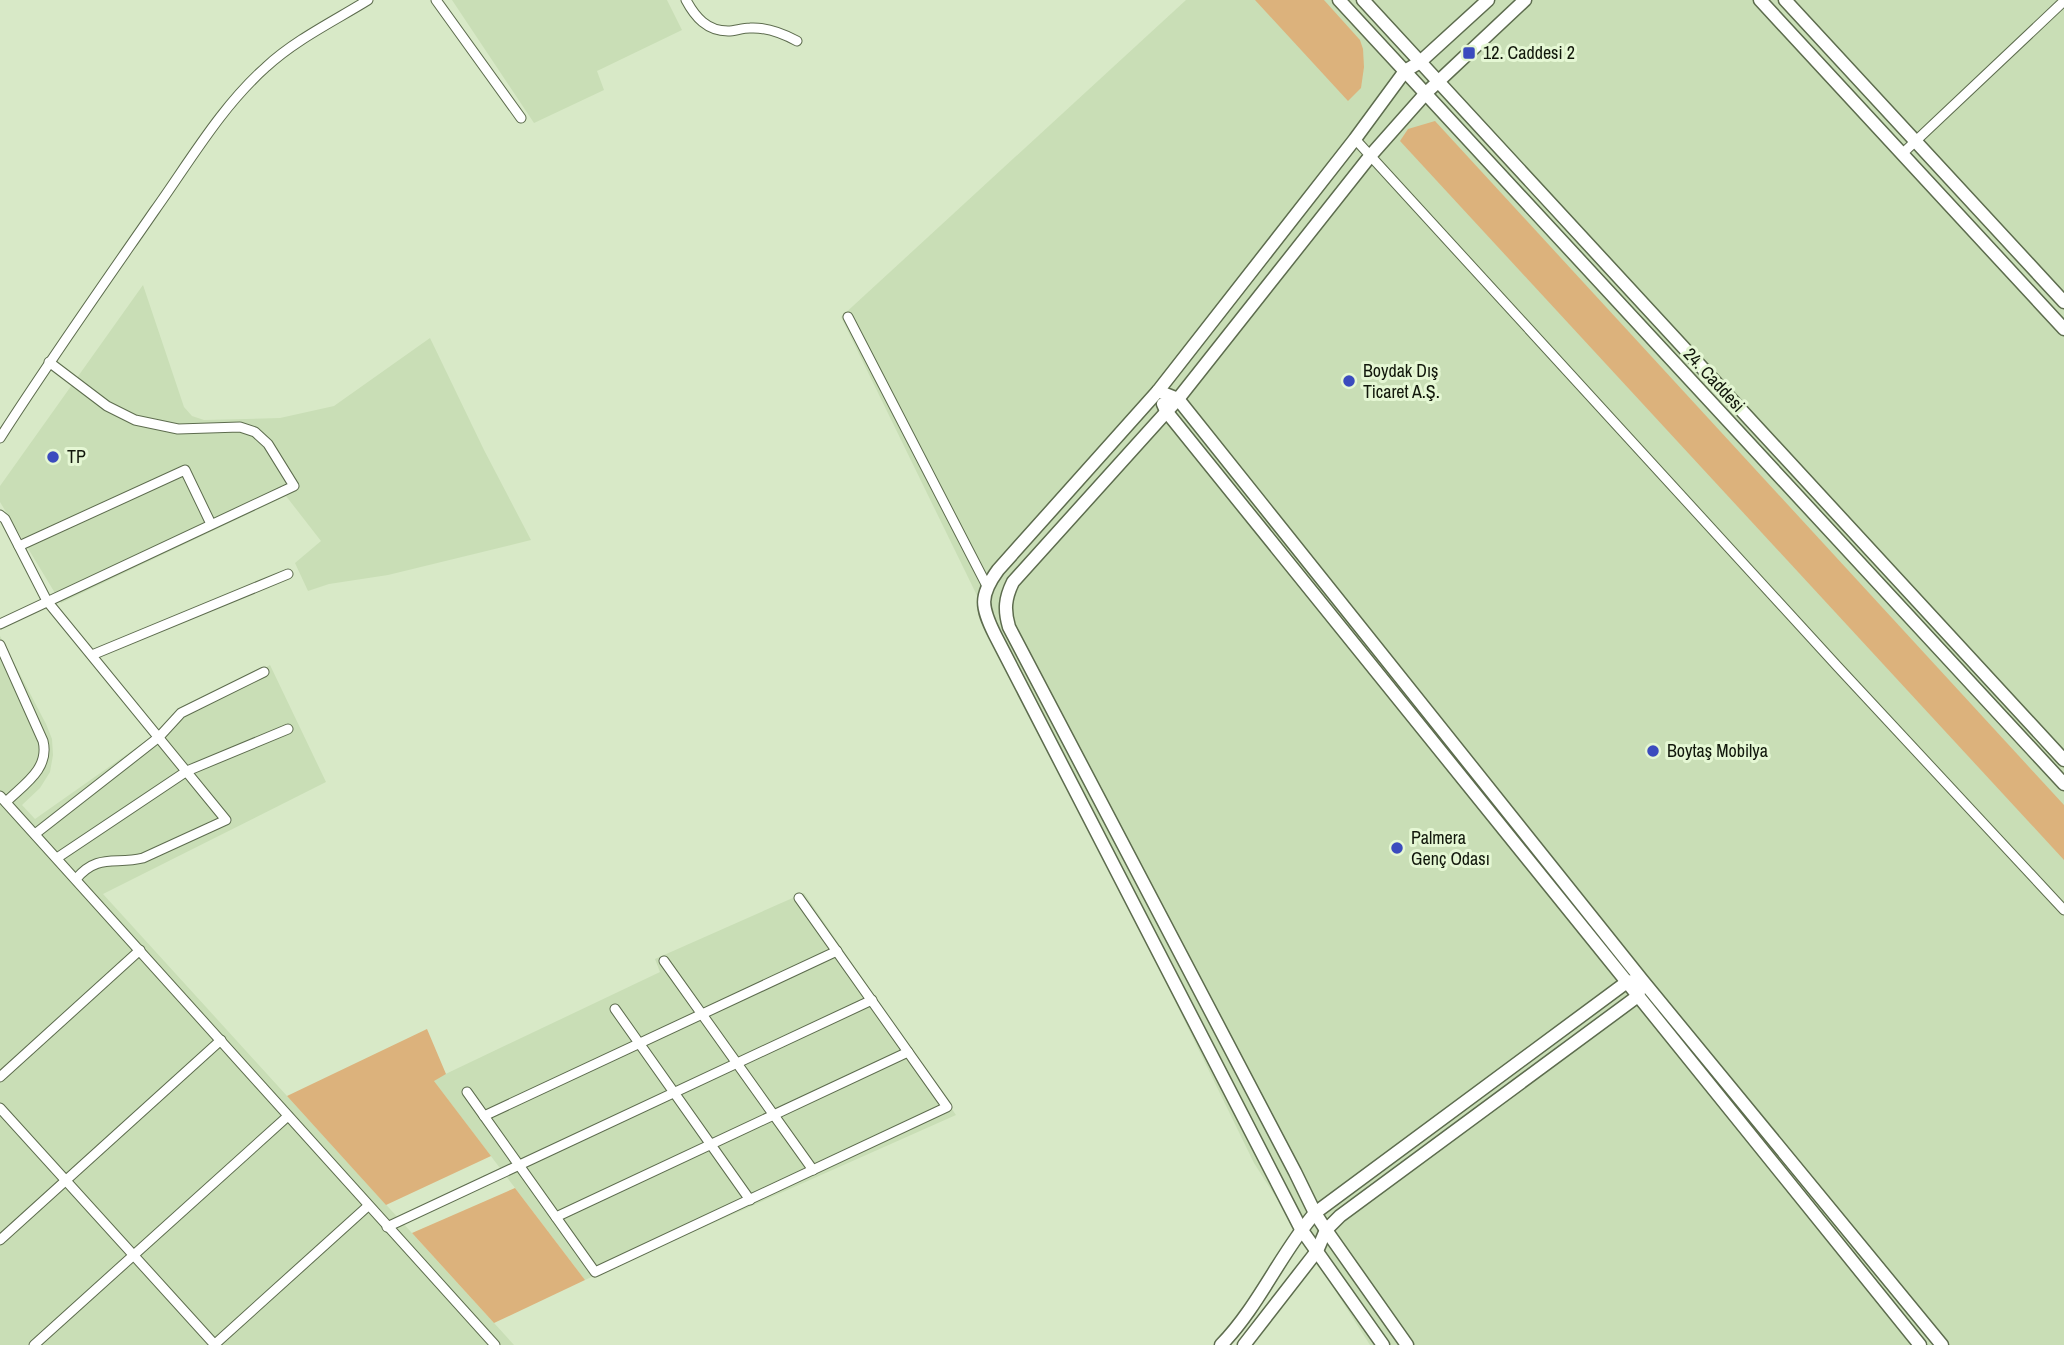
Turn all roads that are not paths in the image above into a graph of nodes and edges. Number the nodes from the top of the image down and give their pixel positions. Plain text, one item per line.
1 (368, 0) edge
2 (436, 0) edge
3 (686, 0) edge
4 (1339, 0) edge
5 (1363, 0) edge
6 (1488, 0) edge
7 (1525, 0) edge
8 (1760, 0) edge
9 (1784, 0) edge
10 (2064, 1) edge
11 (797, 41) dead end
12 (1420, 62) junction
13 (1405, 71) junction
14 (1438, 81) junction
15 (1426, 93) junction
16 (521, 118) dead end
17 (1355, 139) junction
18 (1915, 141) junction
19 (1903, 153) junction
20 (1371, 155) junction
21 (2064, 302) edge
22 (848, 317) dead end
23 (2064, 329) edge
24 (49, 362) junction
25 (1158, 391) junction
26 (1178, 398) junction
27 (1166, 411) junction
28 (1, 435) edge
29 (0, 515) edge
30 (211, 524) junction
31 (19, 546) junction
32 (288, 574) dead end
33 (987, 586) junction
34 (47, 601) junction
35 (0, 624) edge
36 (0, 645) edge
37 (92, 655) junction
38 (264, 671) dead end
39 (288, 729) dead end
40 (159, 737) junction
41 (2064, 760) edge
42 (187, 771) junction
43 (2064, 784) edge
44 (3, 799) edge
45 (34, 834) junction
46 (57, 858) junction
47 (76, 879) junction
48 (799, 898) dead end
49 (2064, 910) edge
50 (140, 950) junction
51 (837, 951) junction
52 (664, 961) dead end
53 (1642, 980) junction
54 (1627, 982) junction
55 (1638, 996) junction
56 (872, 1000) junction
57 (615, 1009) dead end
58 (702, 1014) junction
59 (221, 1040) junction
60 (639, 1043) junction
61 (908, 1052) junction
62 (737, 1063) junction
63 (0, 1077) edge
64 (467, 1092) dead end
65 (674, 1093) junction
66 (0, 1108) edge
67 (774, 1115) junction
68 (288, 1116) junction
69 (484, 1116) junction
70 (711, 1144) junction
71 (519, 1165) junction
72 (813, 1170) junction
73 (66, 1180) junction
74 (750, 1200) junction
75 (368, 1206) junction
76 (1315, 1213) junction
77 (556, 1217) junction
78 (387, 1227) junction
79 (1301, 1230) junction
80 (1326, 1230) junction
81 (0, 1240) edge
82 (1317, 1251) junction
83 (134, 1255) junction
84 (1250, 1342) edge
85 (34, 1345) edge
86 (215, 1345) edge
87 (495, 1345) edge
88 (1221, 1345) edge
89 (1383, 1345) edge
90 (1407, 1345) edge
91 (1920, 1345) edge
92 (1942, 1345) edge

1 - 24 street
2 - 16 street
3 - 11 street
4 - 13 street, 24. Caddesi
5 - 12 street, 24. Caddesi
6 - 12 street
7 - 14 street
8 - 19 street
9 - 18 street
10 - 18 street
12 - 13 street
12 - 14 street, 24. Caddesi
13 - 15 street, 24. Caddesi
13 - 17 street
14 - 15 street
14 - 41 street, 24. Caddesi
15 - 20 street
15 - 43 street, 24. Caddesi
17 - 20 street
17 - 25 street
18 - 19 street
18 - 21 street
19 - 23 street
20 - 26 street
20 - 49 street
22 - 33 street
24 - 28 street
24 - 30 street
25 - 26 street
25 - 27 street
25 - 33 street
26 - 27 street
26 - 53 street
27 - 54 street
27 - 76 street
29 - 31 street
30 - 31 street
30 - 34 street
31 - 34 street
32 - 37 street
33 - 79 street
34 - 35 street
34 - 37 street
36 - 44 street
37 - 40 street
38 - 40 street
39 - 42 street
40 - 42 street
40 - 45 street
42 - 46 street
42 - 47 street
44 - 45 street
45 - 46 street
46 - 47 street
47 - 50 street
48 - 51 street
50 - 59 street
50 - 63 street
51 - 56 street
51 - 58 street
52 - 58 street
53 - 54 street
53 - 55 street
53 - 92 street
54 - 55 street
54 - 76 street
55 - 80 street
55 - 91 street
56 - 61 street
56 - 62 street
57 - 60 street
58 - 60 street
58 - 62 street
59 - 68 street
59 - 73 street
60 - 65 street
60 - 69 street
61 - 67 street
61 - 72 street
62 - 65 street
62 - 67 street
64 - 69 street
65 - 70 street
65 - 71 street
66 - 73 street
67 - 70 street
67 - 72 street
68 - 75 street
68 - 83 street
69 - 71 street
70 - 74 street
70 - 77 street
71 - 77 street
71 - 78 street
72 - 74 street
73 - 81 street
73 - 83 street
74 - 77 street
75 - 78 street
75 - 86 street
76 - 79 street
76 - 80 street
78 - 87 street
79 - 82 street
79 - 88 street
80 - 82 street
80 - 90 street
82 - 84 street
82 - 89 street
83 - 85 street
83 - 86 street

